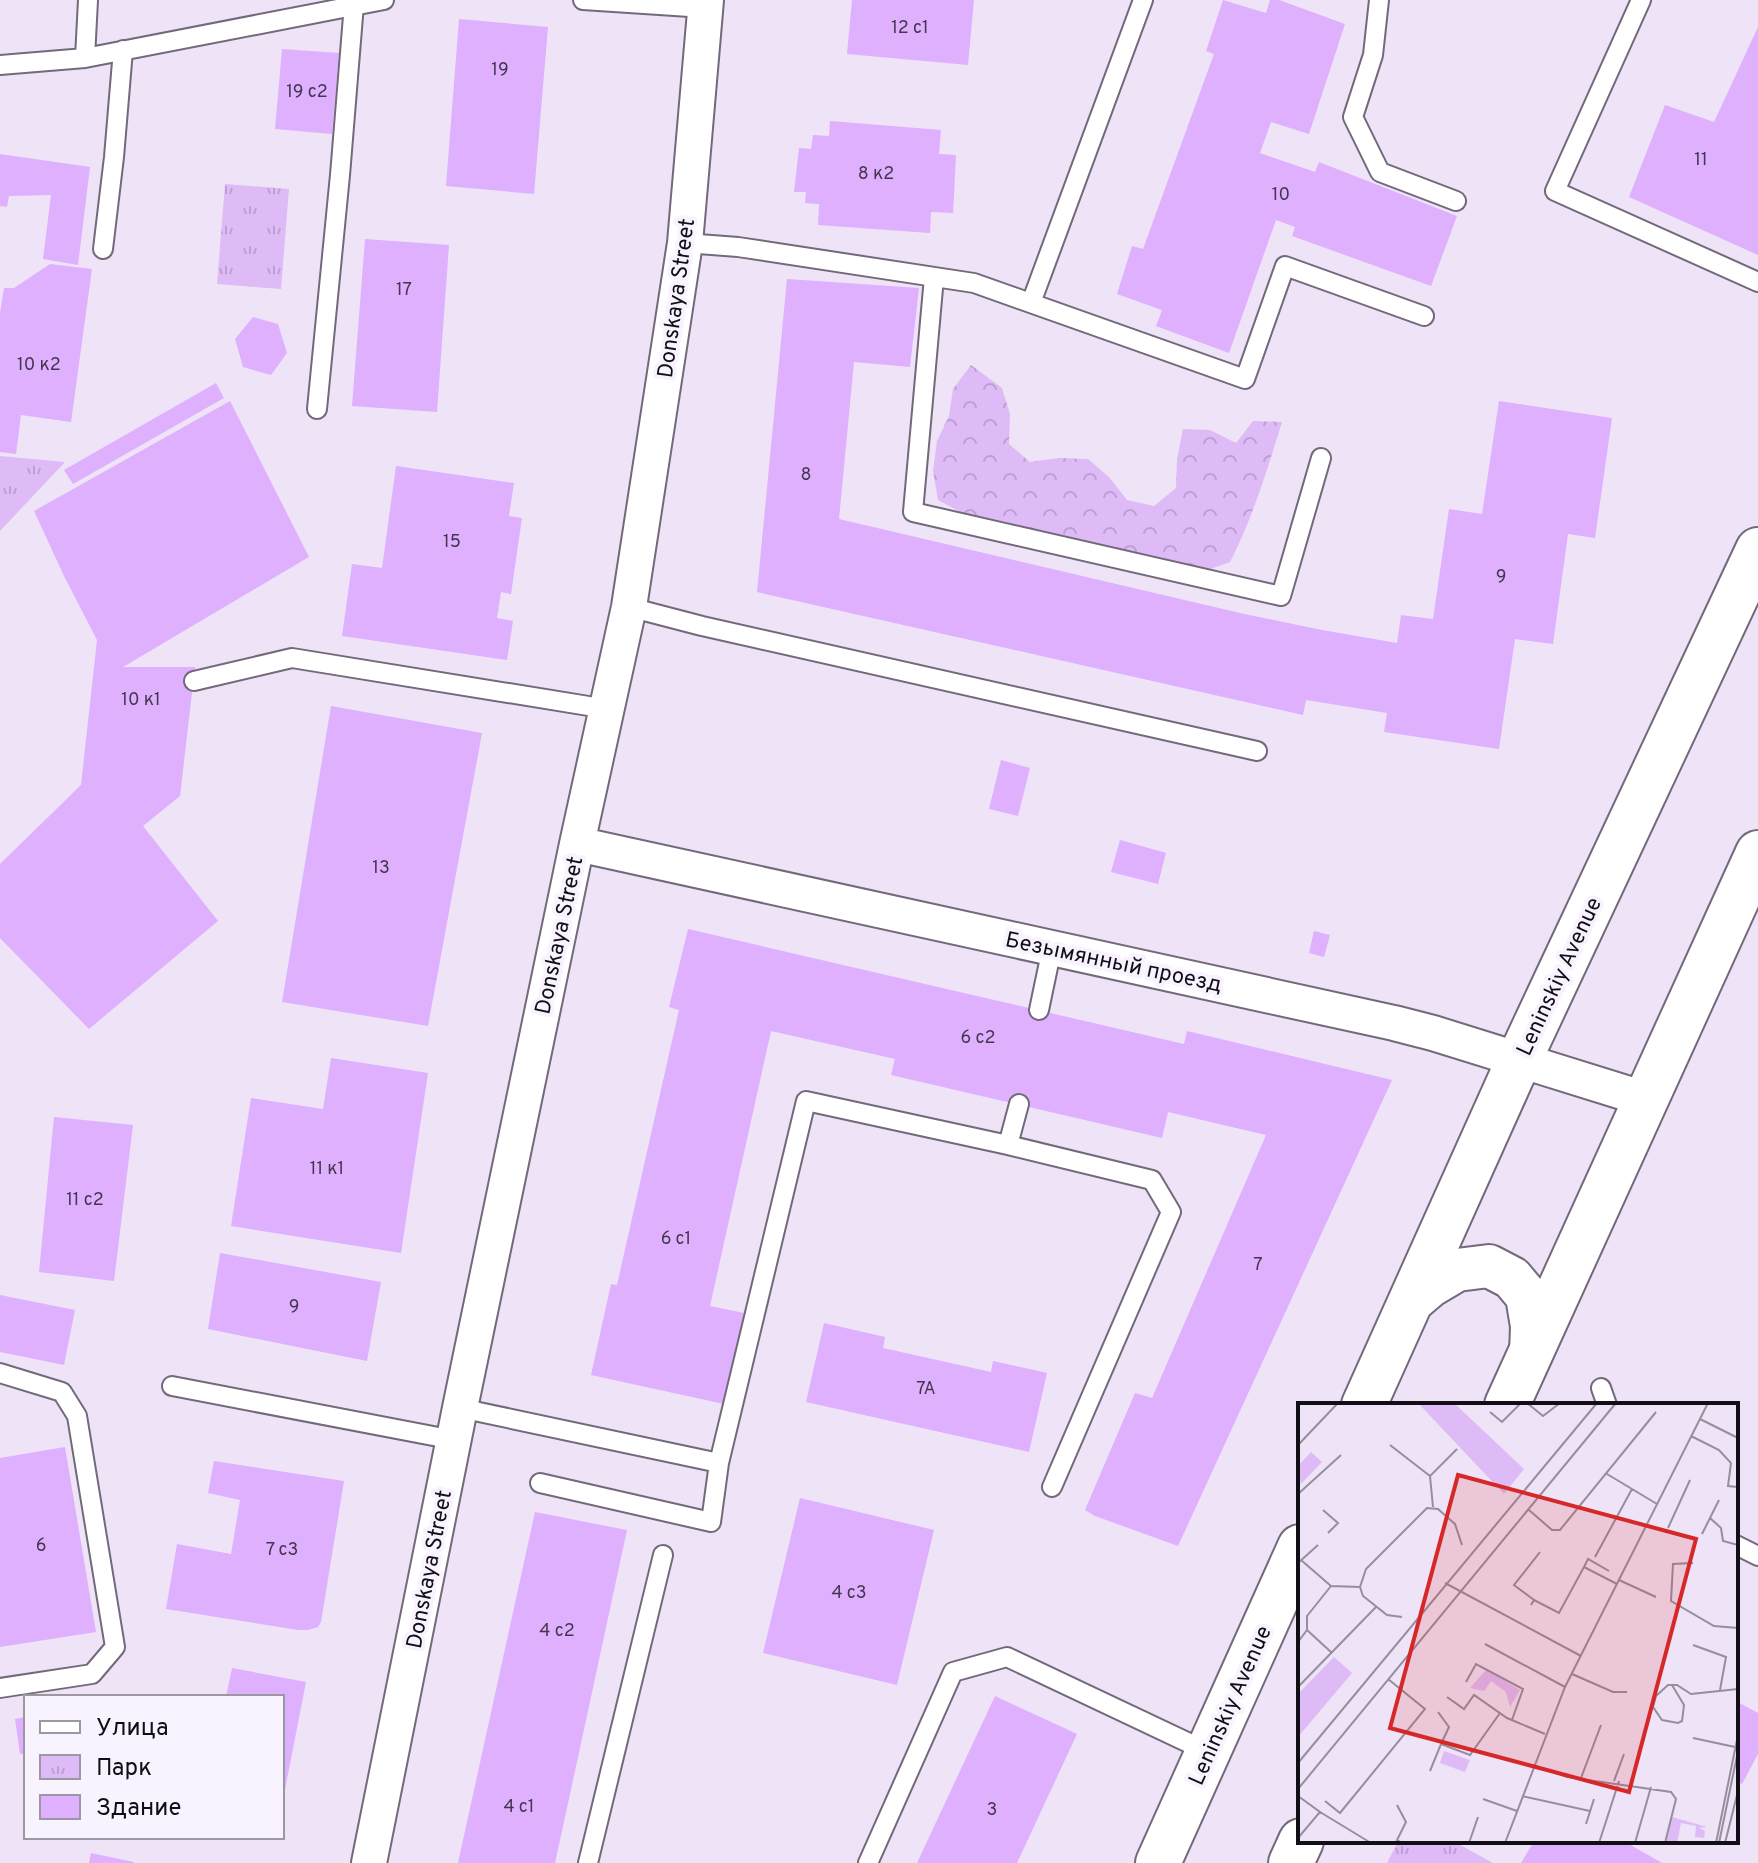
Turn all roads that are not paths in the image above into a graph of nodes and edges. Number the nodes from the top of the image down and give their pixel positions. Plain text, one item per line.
1 (88, 0) edge
2 (384, 0) edge
3 (583, 0) edge
4 (1143, 0) edge
5 (1379, 0) edge
6 (1641, 0) edge
7 (354, 4) junction
8 (706, 4) edge
9 (123, 50) junction
10 (85, 58) junction
11 (0, 65) edge
12 (1456, 201) dead end
13 (685, 243) junction
14 (103, 249) dead end
15 (934, 277) junction
16 (1758, 282) edge
17 (1031, 303) junction
18 (1424, 316) dead end
19 (317, 409) dead end
20 (1321, 458) dead end
21 (1758, 550) edge
22 (629, 607) junction
23 (194, 681) dead end
24 (607, 709) junction
25 (1257, 751) dead end
26 (577, 844) junction
27 (1758, 853) edge
28 (1052, 948) junction
29 (1039, 1010) dead end
30 (1519, 1060) junction
31 (1645, 1099) junction
32 (1019, 1104) dead end
33 (1008, 1145) junction
34 (1410, 1303) junction
35 (1531, 1354) junction
36 (0, 1373) edge
37 (172, 1386) dead end
38 (1365, 1403) edge
39 (1508, 1403) edge
40 (457, 1424) junction
41 (719, 1463) junction
42 (540, 1483) dead end
43 (1052, 1487) dead end
44 (1738, 1546) edge
45 (1298, 1551) edge
46 (663, 1555) dead end
47 (1758, 1556) edge
48 (0, 1688) edge
49 (1208, 1752) junction
50 (1300, 1843) edge
51 (369, 1863) edge
52 (588, 1863) edge
53 (868, 1863) edge
54 (1158, 1863) edge
55 (1291, 1863) edge

1 - 10 lane
2 - 7 lane
3 - 8 lane
4 - 17 lane
5 - 12 lane
6 - 16 lane
7 - 9 lane
7 - 19 lane
8 - 13 street, Donskaya Street
9 - 10 lane
9 - 14 lane
10 - 11 lane
13 - 15 lane
13 - 22 street, Donskaya Street
15 - 17 lane
15 - 20 lane
17 - 18 lane
21 - 30 main road, Leninskiy Avenue
22 - 24 street, Donskaya Street
22 - 25 lane
23 - 24 lane
24 - 26 street, Donskaya Street
26 - 28 street, Безымянный проезд
26 - 40 street, Donskaya Street
27 - 31 main road
28 - 29 lane
28 - 30 street, Безымянный проезд
30 - 31 street, Безымянный проезд
30 - 34 main road, Leninskiy Avenue
31 - 35 main road
32 - 33 lane
33 - 41 lane
33 - 43 lane
34 - 35 street
34 - 38 main road, Leninskiy Avenue
35 - 39 main road
36 - 48 lane
37 - 40 lane
40 - 41 lane
40 - 51 street, Donskaya Street
41 - 42 lane
44 - 47 lane
45 - 49 main road, Leninskiy Avenue
46 - 52 lane
49 - 53 lane
49 - 54 main road, Leninskiy Avenue
50 - 55 main road

